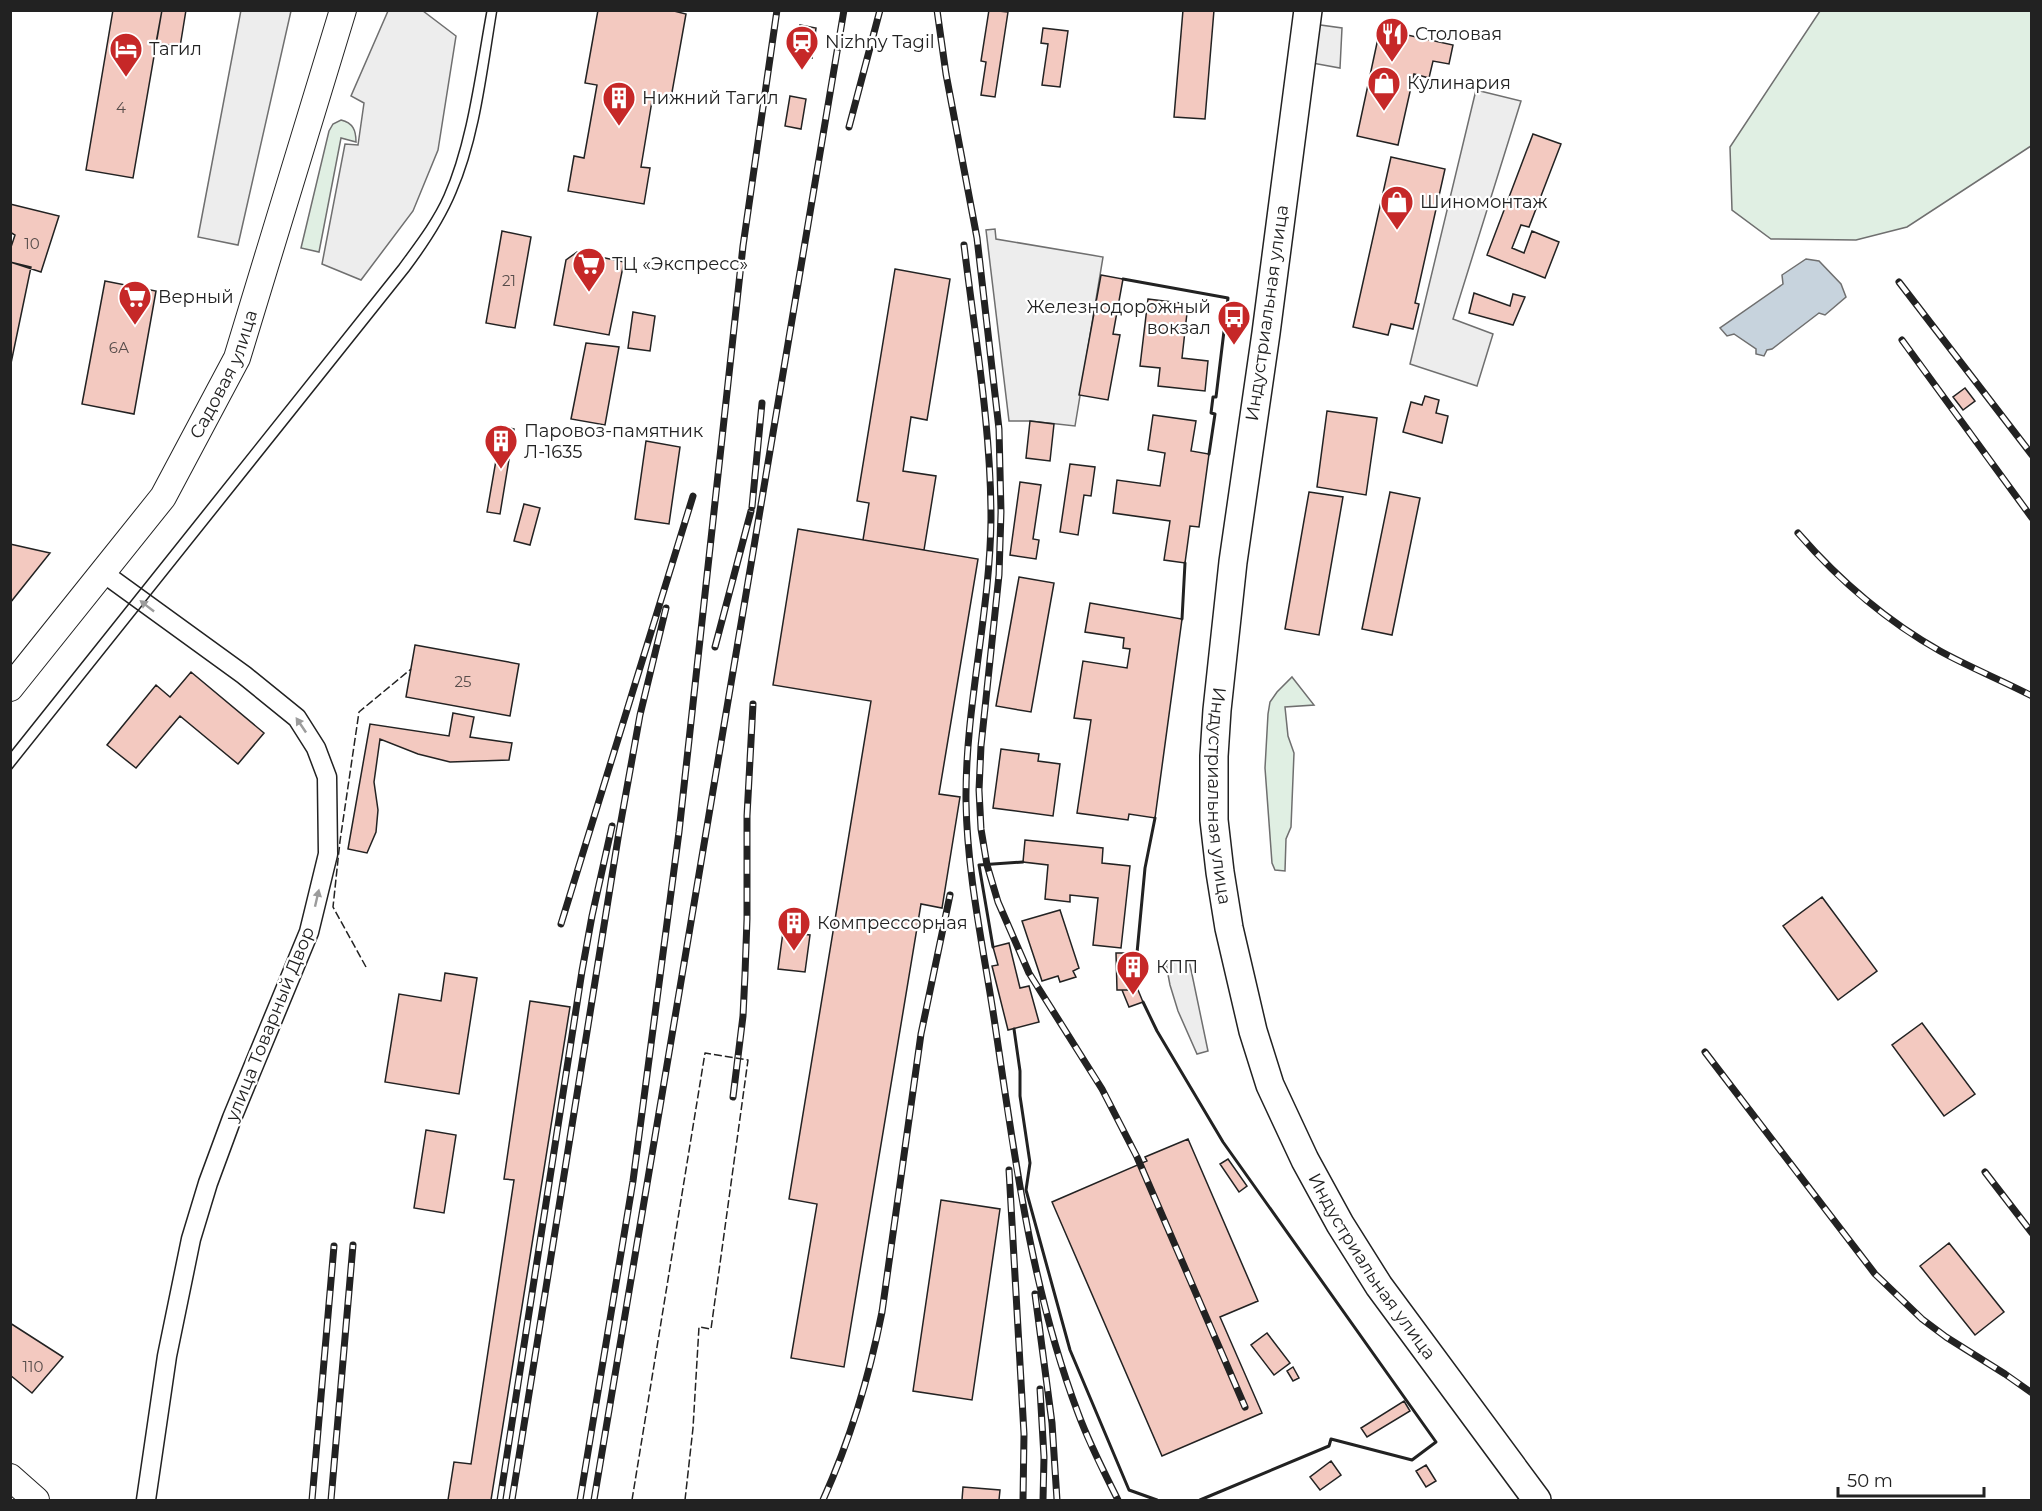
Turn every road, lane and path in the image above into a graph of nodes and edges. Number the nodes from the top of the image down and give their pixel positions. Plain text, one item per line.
1 (343, 10) edge
2 (1308, 10) edge
3 (102, 573) junction
4 (10, 688) edge
5 (146, 1500) edge
6 (1537, 1500) edge

1 - 3 main road, Садовая улица
2 - 6 main road, Индустриальная улица
3 - 4 main road, Садовая улица
5 -> 3 street, улица Товарный Двор

